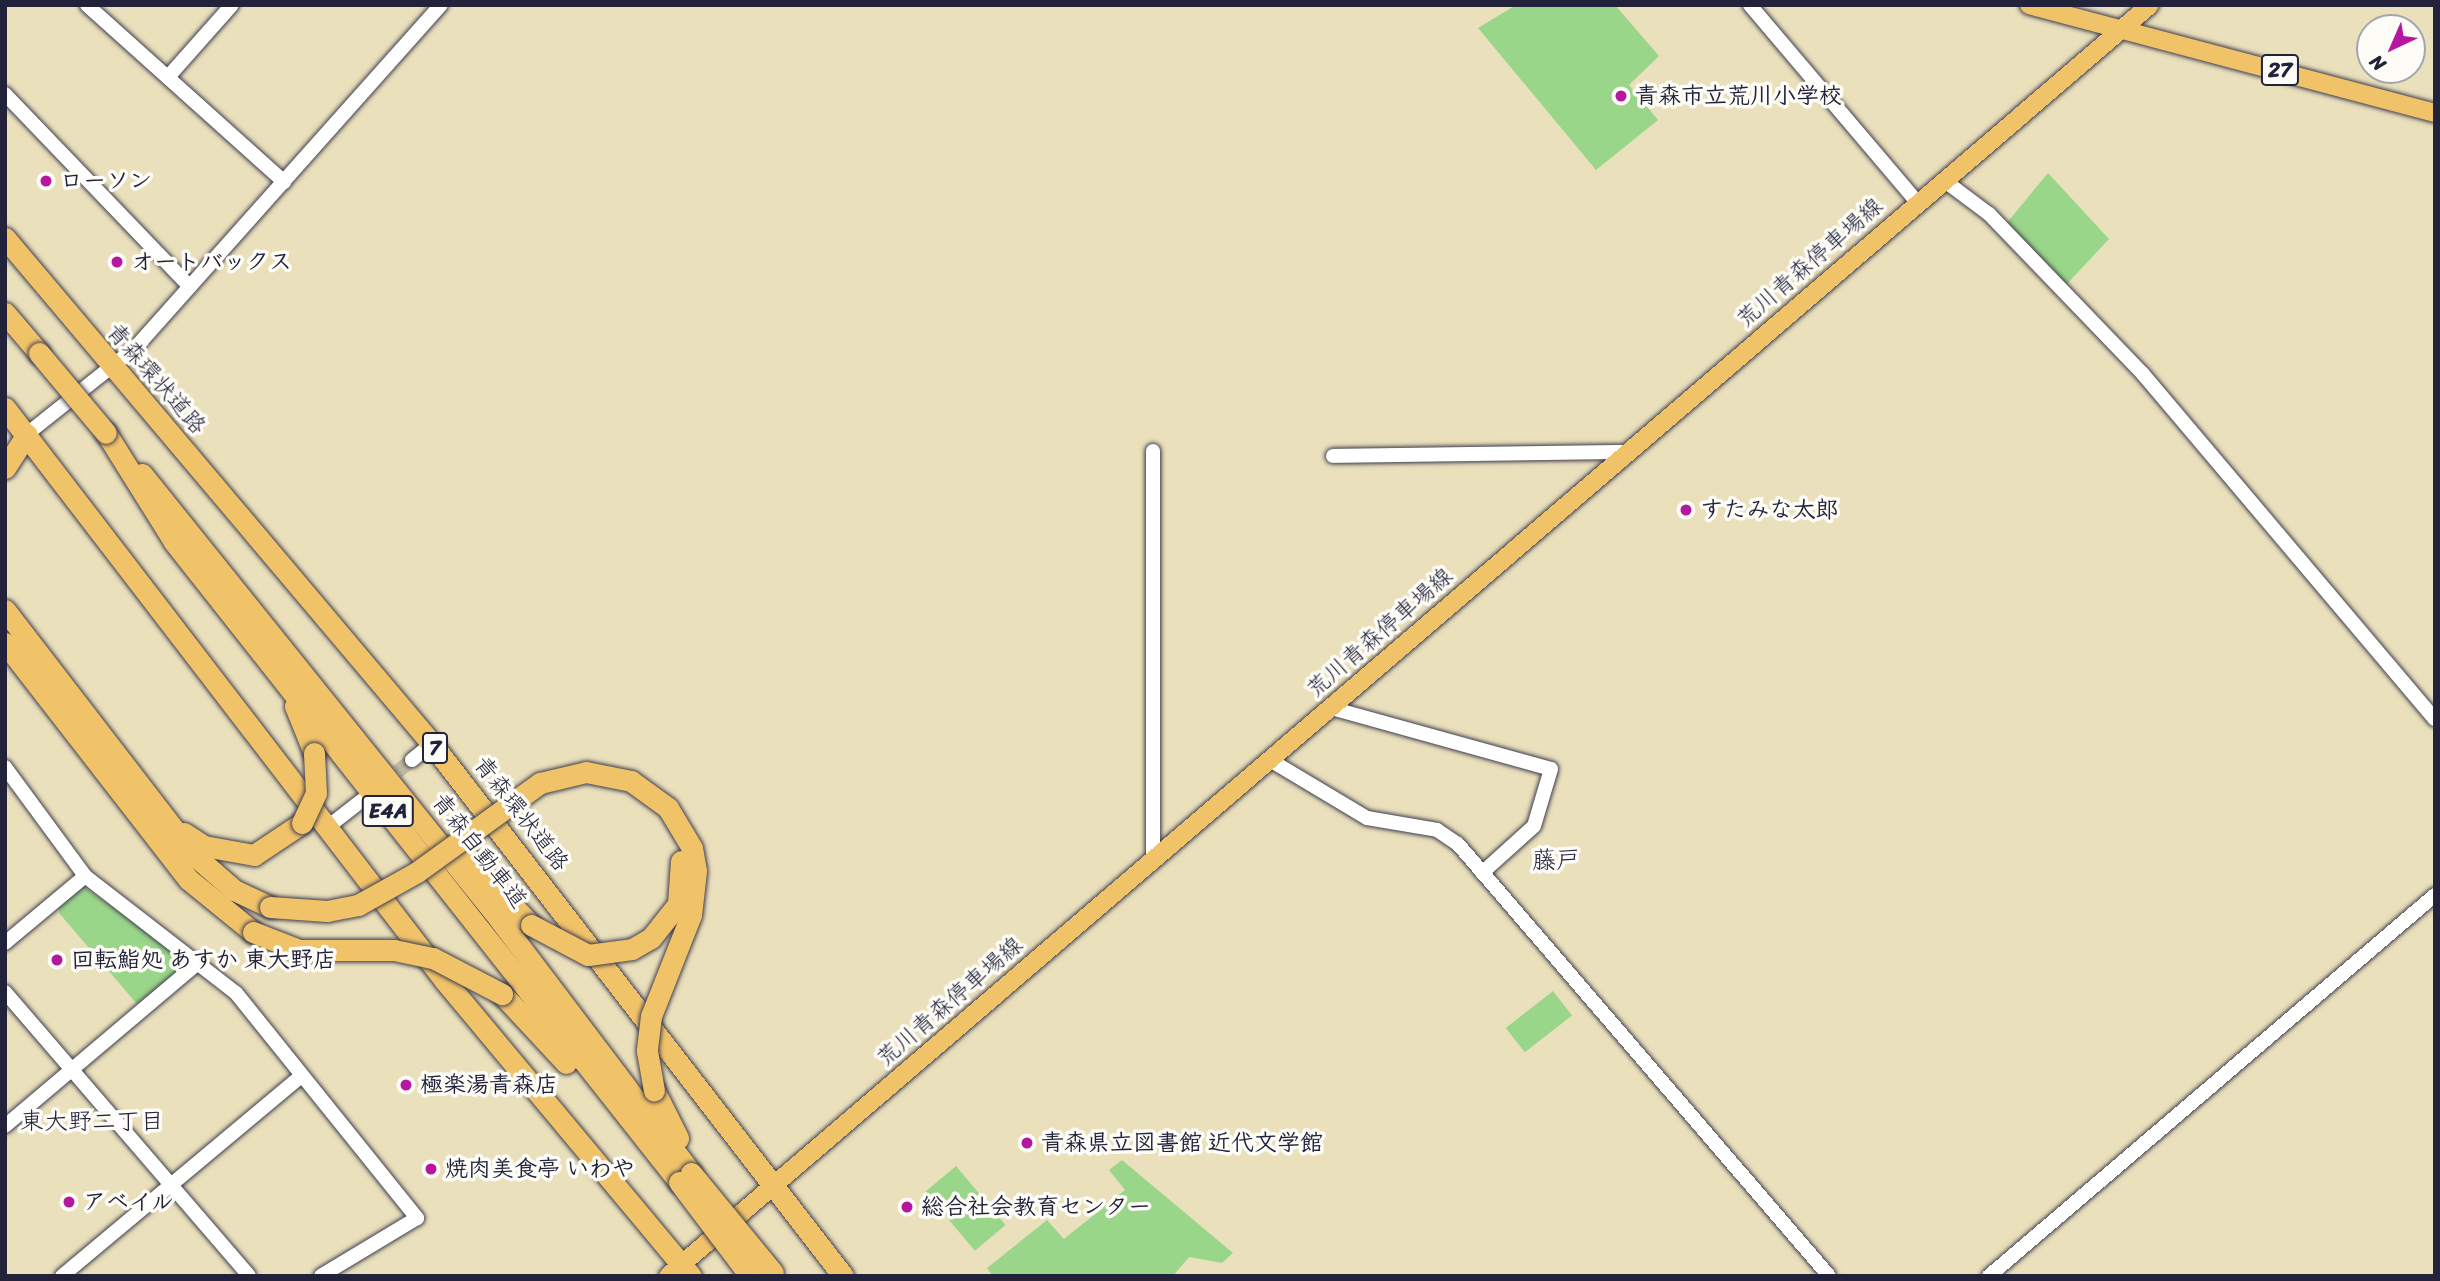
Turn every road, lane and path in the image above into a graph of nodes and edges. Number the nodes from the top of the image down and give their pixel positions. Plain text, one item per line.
1 (87, 5) edge
2 (232, 5) edge
3 (441, 5) edge
4 (1750, 5) edge
5 (2029, 5) edge
6 (2151, 5) edge
7 (2125, 27) junction
8 (168, 77) junction
9 (5, 94) edge
10 (2435, 113) edge
11 (1945, 181) junction
12 (284, 182) junction
13 (1918, 204) junction
14 (5, 238) edge
15 (190, 287) junction
16 (5, 313) edge
17 (112, 370) junction
18 (5, 408) edge
19 (27, 434) junction
20 (5, 445) edge
21 (1153, 451) dead end
22 (1628, 452) junction
23 (1333, 456) dead end
24 (5, 468) edge
25 (5, 610) edge
26 (5, 643) edge
27 (288, 667) junction
28 (1331, 708) junction
29 (2435, 719) edge
30 (432, 744) junction
31 (412, 760) tunnel mouth
32 (1270, 760) junction
33 (5, 766) edge
34 (361, 801) dead end
35 (173, 826) junction
36 (329, 826) junction
37 (1153, 860) junction
38 (1482, 873) junction
39 (85, 876) junction
40 (2435, 895) edge
41 (263, 919) junction
42 (5, 943) edge
43 (198, 963) junction
44 (5, 992) edge
45 (73, 1069) junction
46 (301, 1076) junction
47 (5, 1126) edge
48 (685, 1177) junction
49 (170, 1184) junction
50 (772, 1188) junction
51 (680, 1272) edge
52 (775, 1274) edge
53 (749, 1275) edge
54 (62, 1276) edge
55 (249, 1276) edge
56 (321, 1276) edge
57 (843, 1276) edge
58 (1829, 1276) edge
59 (1989, 1276) edge

1 - 8 street
2 - 8 street
3 - 12 street
4 - 13 street
5 - 7 main road, 27
6 - 7 main road, 荒川青森停車場線
7 - 10 main road, 27
7 - 11 main road, 荒川青森停車場線
8 - 12 street
9 - 15 street
11 - 13 main road, 荒川青森停車場線
11 - 29 street
12 - 15 street
13 - 22 main road, 荒川青森停車場線
14 - 17 highway, 青森環状道路 / 7
15 - 17 street
16 - 27 highway, 青森自動車道 / E4A, bridge
17 - 19 street
17 - 30 highway, 青森環状道路 / 7
18 - 19 highway
19 - 20 highway
19 - 24 highway
19 - 36 highway
21 - 37 street
22 - 23 street
22 - 28 main road, 荒川青森停車場線
25 - 35 highway
26 - 41 highway
27 - 35 highway, bridge
27 - 41 highway, bridge
27 - 48 highway, 青森自動車道 / E4A
28 - 32 main road, 荒川青森停車場線
28 - 38 street
30 - 31 street
30 - 50 highway, 青森環状道路 / 7
32 - 37 main road, 荒川青森停車場線
32 - 38 street
33 - 39 street
34 - 36 street
35 - 41 highway
36 - 51 highway
37 - 50 main road, 荒川青森停車場線
38 - 58 street
39 - 42 street
39 - 43 street
40 - 59 street
41 - 48 highway, bridge
41 - 48 highway, bridge
43 - 45 street
43 - 46 street
44 - 45 street
45 - 47 street
45 - 49 street
46 - 49 street
46 - 56 street
48 - 52 highway, 青森自動車道 / E4A, bridge
48 - 53 highway, 青森自動車道 / E4A, bridge
49 - 54 street
49 - 55 street
50 - 51 main road, 荒川青森停車場線
50 - 57 highway, 青森環状道路 / 7

